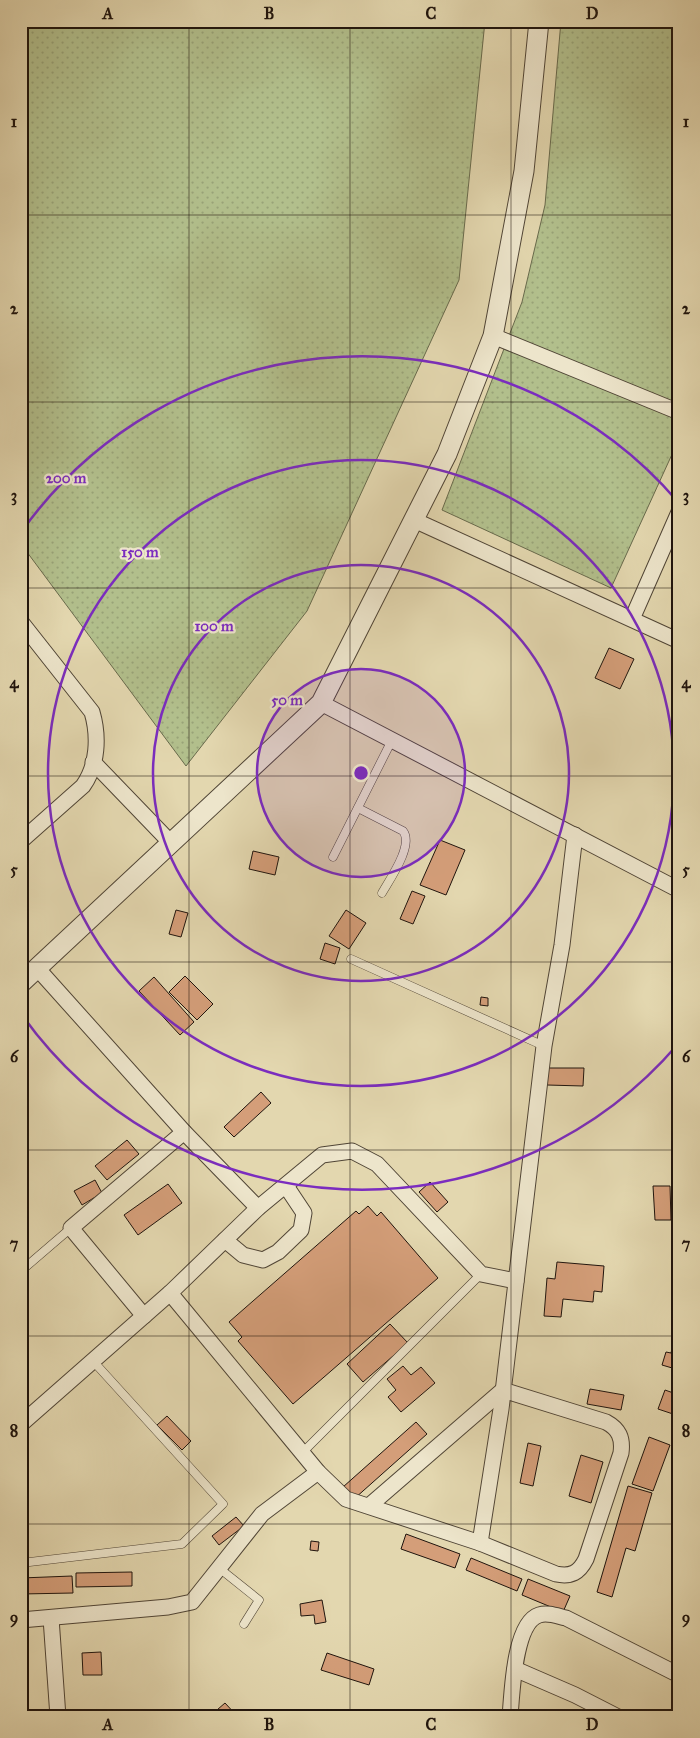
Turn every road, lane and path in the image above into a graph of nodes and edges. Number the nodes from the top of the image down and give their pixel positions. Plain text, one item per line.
1 (539, 21) edge
2 (494, 336) junction
3 (679, 412) edge
4 (679, 512) edge
5 (414, 520) junction
6 (632, 619) junction
7 (21, 622) edge
8 (679, 641) edge
9 (321, 703) junction
10 (392, 740) junction
11 (93, 762) junction
12 (358, 808) junction
13 (575, 836) junction
14 (21, 841) edge
15 (171, 843) junction
16 (333, 857) dead end
17 (679, 890) edge
18 (382, 893) dead end
19 (351, 959) dead end
20 (37, 968) junction
21 (21, 982) edge
22 (544, 1046) junction
23 (184, 1132) junction
24 (286, 1186) junction
25 (258, 1208) junction
26 (71, 1228) junction
27 (225, 1240) junction
28 (21, 1271) edge
29 (481, 1274) junction
30 (516, 1280) junction
31 (170, 1293) junction
32 (144, 1316) junction
33 (93, 1361) junction
34 (503, 1390) junction
35 (21, 1424) edge
36 (302, 1453) junction
37 (318, 1472) junction
38 (369, 1506) junction
39 (480, 1543) junction
40 (21, 1563) edge
41 (219, 1568) junction
42 (52, 1618) junction
43 (21, 1620) edge
44 (244, 1624) dead end
45 (515, 1669) junction
46 (679, 1675) edge
47 (58, 1717) edge
48 (510, 1717) edge
49 (618, 1717) edge

1 - 2 street
2 - 3 street
2 - 5 street
4 - 6 street
5 - 6 street
5 - 9 street
6 - 8 street
7 - 11 street
9 - 10 street
9 - 15 street
10 - 12 lane
10 - 13 street
11 - 14 street
11 - 15 street
12 - 16 lane
12 - 18 lane
13 - 17 street
13 - 22 street
15 - 20 street
19 - 22 lane
20 - 21 street
20 - 23 street
22 - 30 street
23 - 25 street
23 - 26 street
24 - 25 street
24 - 27 street
24 - 29 street
25 - 27 street
26 - 28 lane
26 - 32 street
27 - 31 street
29 - 30 street
29 - 36 lane
30 - 34 street
31 - 32 street
31 - 36 street
32 - 33 street
33 - 35 street
33 - 40 lane
34 - 38 street
34 - 39 street
34 - 39 street
36 - 37 street
37 - 38 street
37 - 41 street
38 - 39 street
41 - 42 street
41 - 44 lane
42 - 43 street
42 - 47 street
45 - 46 street
45 - 48 street
45 - 49 street

